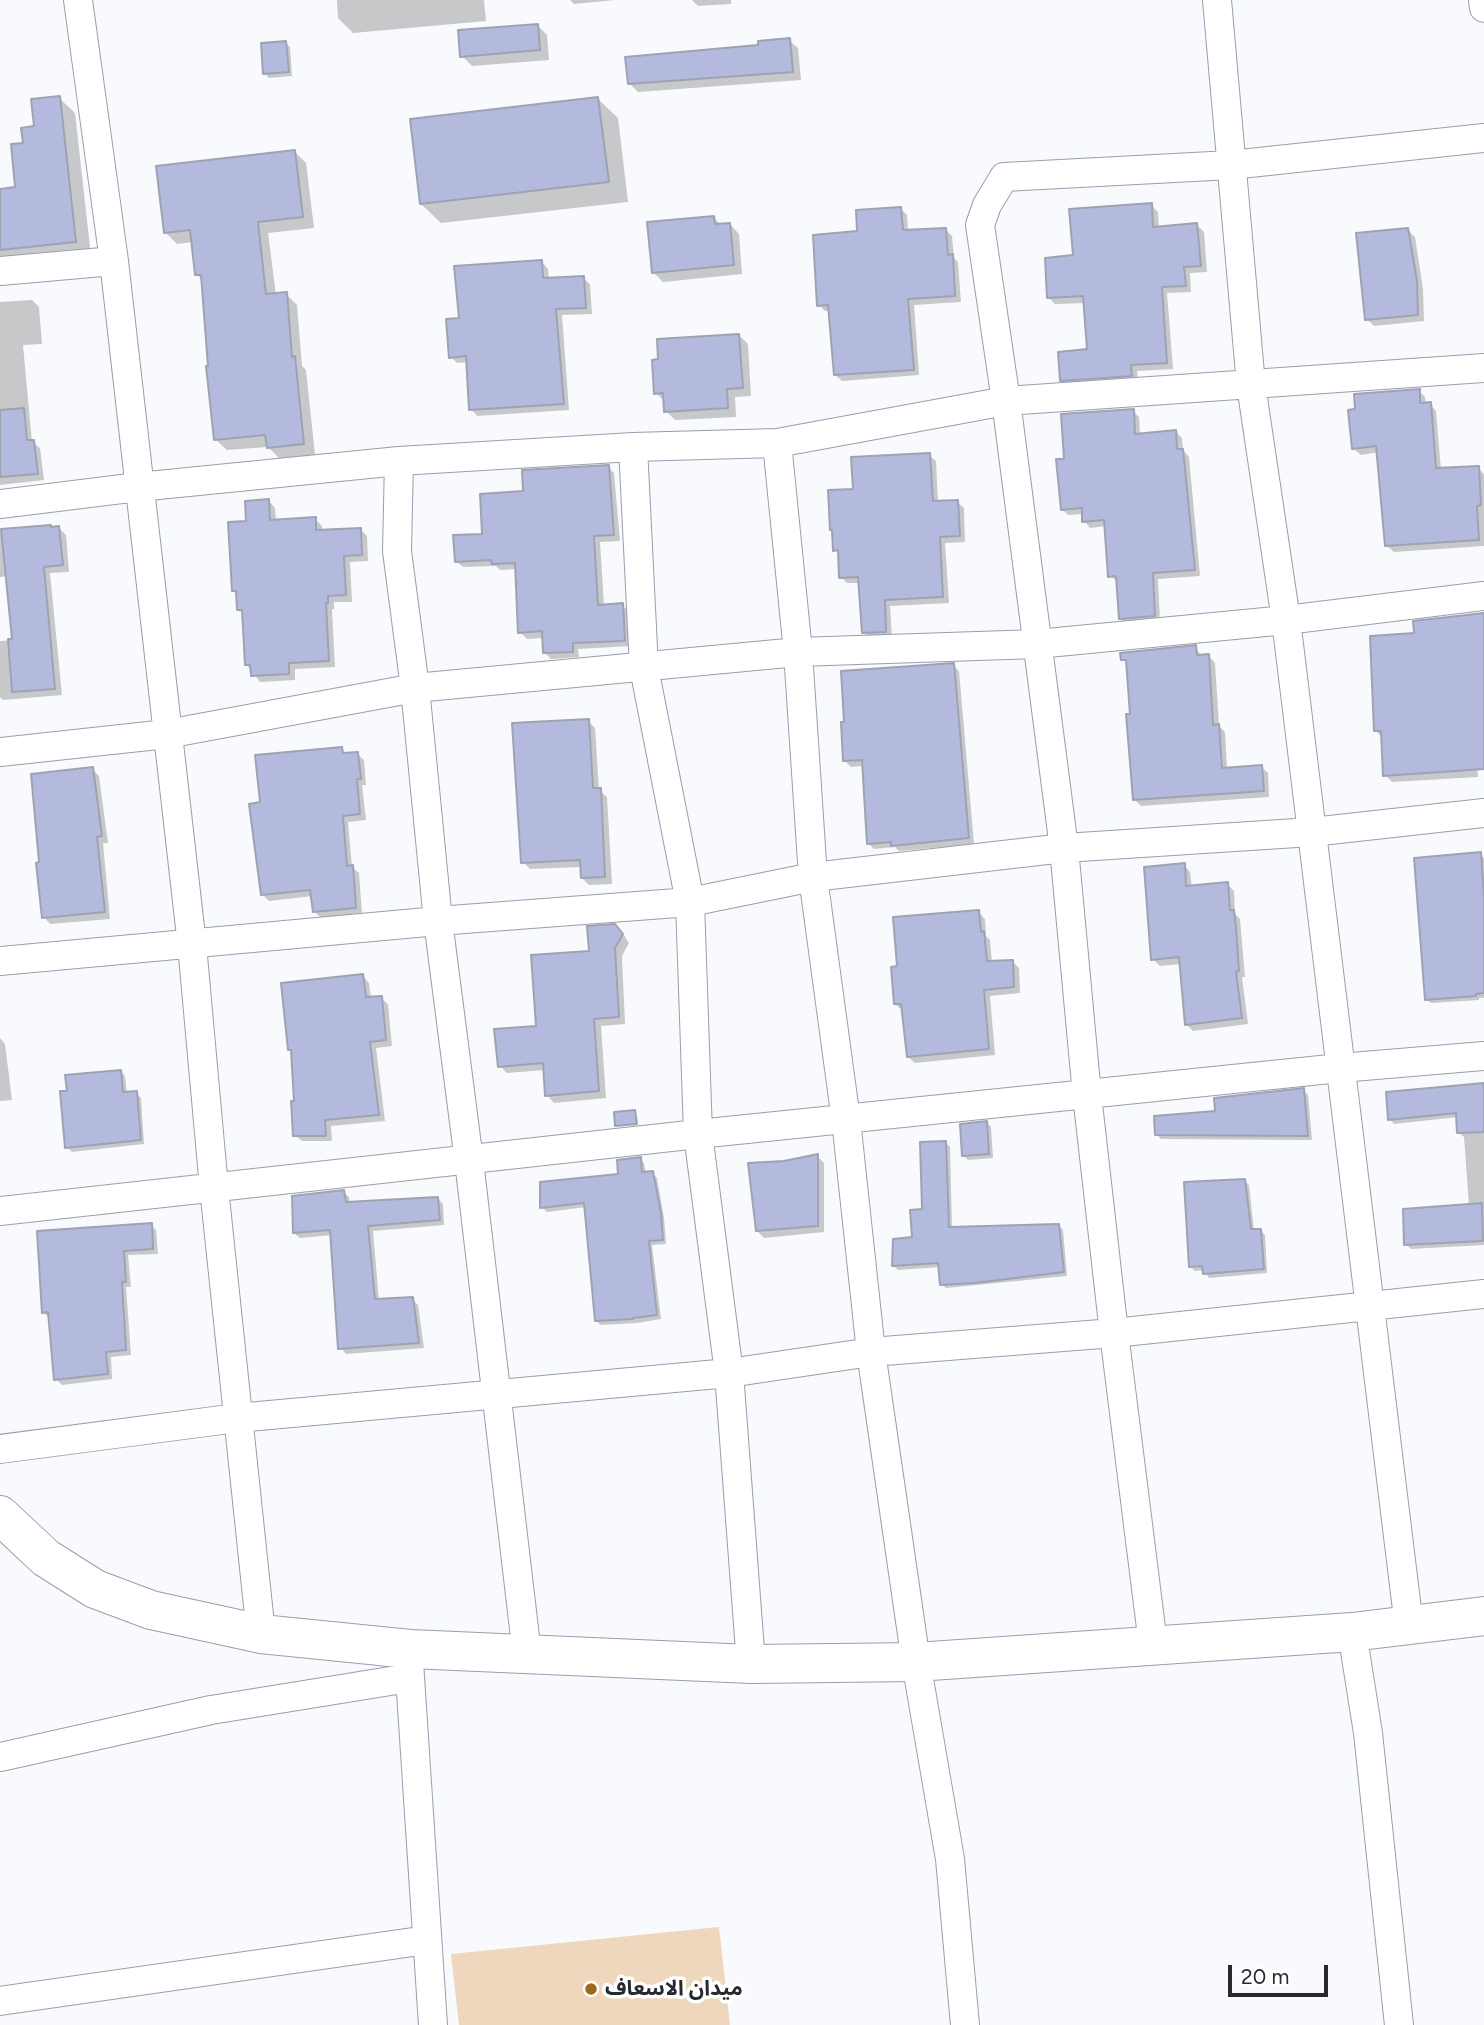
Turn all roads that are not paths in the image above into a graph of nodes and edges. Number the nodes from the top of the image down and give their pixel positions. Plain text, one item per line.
1 (78, 0) edge
2 (1217, 0) edge
3 (1483, 0) edge
4 (1484, 8) edge
5 (1484, 138) edge
6 (1231, 164) junction
7 (114, 261) junction
8 (0, 271) edge
9 (1484, 368) edge
10 (1251, 385) junction
11 (1006, 401) junction
12 (777, 443) junction
13 (633, 447) junction
14 (399, 461) junction
15 (138, 487) junction
16 (0, 503) edge
17 (1484, 596) edge
18 (1286, 620) junction
19 (1037, 644) junction
20 (798, 652) junction
21 (644, 668) junction
22 (415, 688) junction
23 (167, 734) junction
24 (0, 752) edge
25 (1484, 813) edge
26 (1311, 832) junction
27 (1064, 848) junction
28 (813, 877) junction
29 (690, 902) junction
30 (438, 921) junction
31 (192, 945) junction
32 (0, 961) edge
33 (1484, 1056) edge
34 (1340, 1068) junction
35 (1087, 1095) junction
36 (846, 1120) junction
37 (698, 1134) junction
38 (469, 1160) junction
39 (214, 1188) junction
40 (0, 1211) edge
41 (1484, 1294) edge
42 (1369, 1308) junction
43 (1114, 1333) junction
44 (871, 1352) junction
45 (729, 1373) junction
46 (496, 1393) junction
47 (237, 1418) junction
48 (0, 1449) edge
49 (0, 1515) edge
50 (1484, 1616) edge
51 (1409, 1626) junction
52 (1352, 1632) junction
53 (261, 1634) junction
54 (1153, 1644) junction
55 (527, 1654) junction
56 (916, 1661) junction
57 (409, 1663) junction
58 (751, 1664) junction
59 (0, 1757) edge
60 (427, 1940) junction
61 (0, 2001) edge
62 (433, 2025) edge
63 (965, 2025) edge
64 (1399, 2025) edge

1 - 7 street
2 - 6 street
3 - 4 street
5 - 6 street
6 - 10 street
6 - 11 street
7 - 8 street
7 - 15 street
9 - 10 street
10 - 11 street
10 - 18 street
11 - 12 street
11 - 19 street
12 - 13 street
12 - 20 street
13 - 14 street
13 - 21 street
14 - 15 street
14 - 22 street
15 - 16 street
15 - 23 street
17 - 18 street
18 - 19 street
18 - 26 street
19 - 20 street
19 - 27 street
20 - 21 street
20 - 28 street
21 - 22 street
21 - 29 street
22 - 23 street
22 - 30 street
23 - 24 street
23 - 31 street
25 - 26 street
26 - 27 street
26 - 34 street
27 - 28 street
27 - 35 street
28 - 29 street
28 - 36 street
29 - 30 street
29 - 37 street
30 - 31 street
30 - 38 street
31 - 32 street
31 - 39 street
33 - 34 street
34 - 35 street
34 - 42 street
35 - 36 street
35 - 43 street
36 - 37 street
36 - 44 street
37 - 38 street
37 - 45 street
38 - 39 street
38 - 46 street
39 - 40 street
39 - 47 street
41 - 42 street
42 - 43 street
42 - 51 street
43 - 44 street
43 - 54 street
44 - 45 street
44 - 56 street
45 - 46 street
45 - 58 street
46 - 47 street
46 - 55 street
47 - 48 street
47 - 53 street
49 - 53 highway
50 - 51 highway
51 - 52 highway
52 - 54 highway
52 - 64 street
53 - 57 highway
54 - 56 highway
55 - 57 highway
55 - 58 highway
56 - 58 highway
56 - 63 street
57 - 59 street
57 - 60 street
60 - 61 street
60 - 62 street

